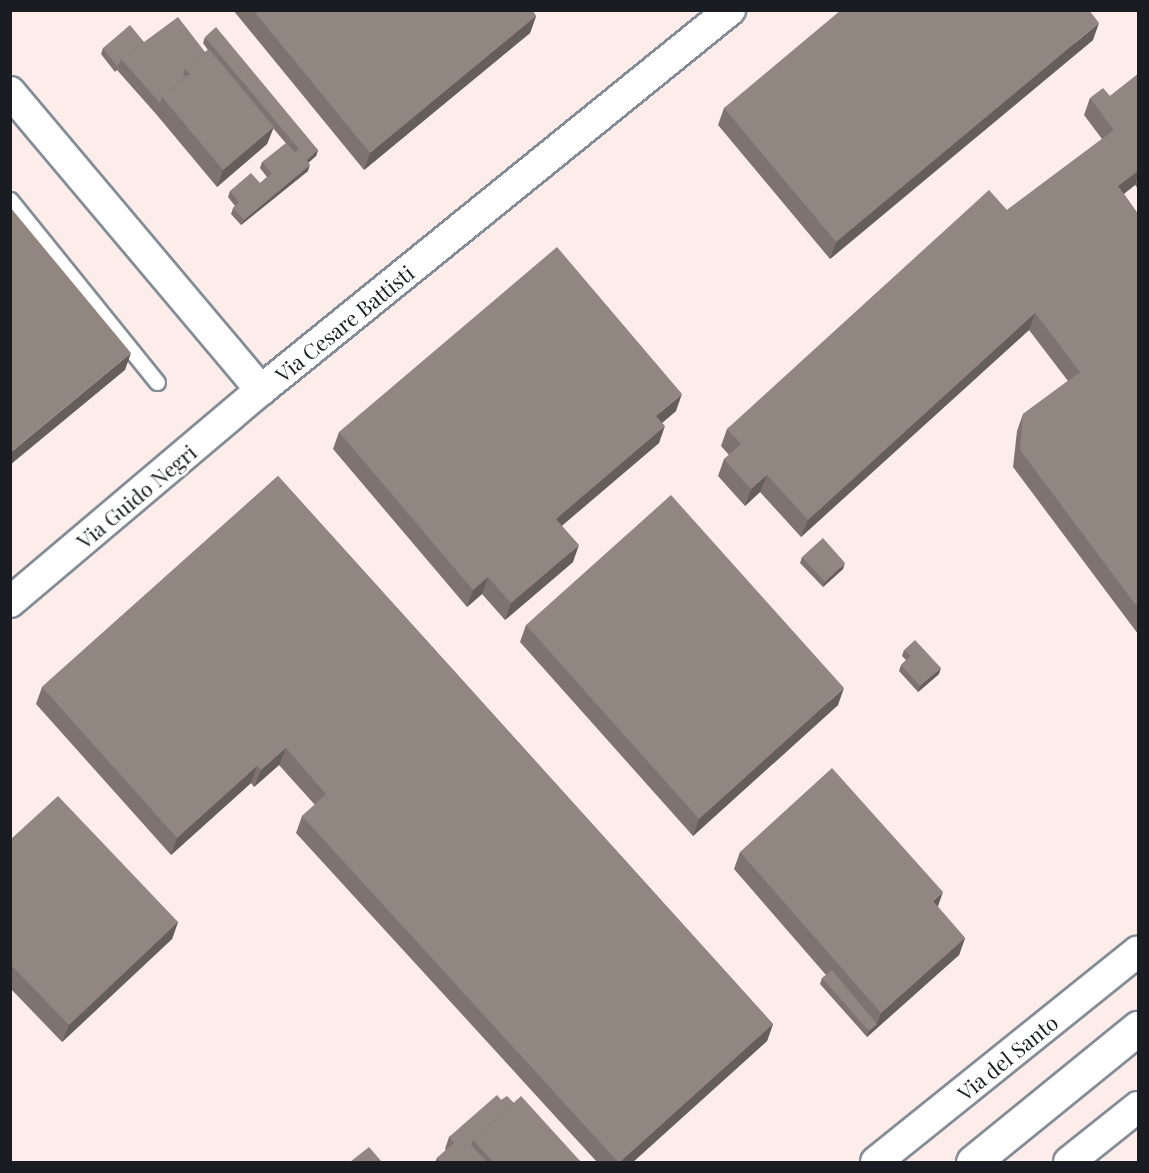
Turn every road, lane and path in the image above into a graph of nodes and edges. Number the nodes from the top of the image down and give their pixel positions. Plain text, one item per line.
1 (730, 10) edge
2 (10, 92) edge
3 (10, 200) edge
4 (157, 382) dead end
5 (261, 390) junction
6 (10, 602) edge
7 (1138, 951) edge
8 (1138, 1028) edge
9 (1138, 1107) edge
10 (876, 1162) edge
11 (973, 1162) edge
12 (1069, 1162) edge

1 - 5 street, Via Cesare Battisti
2 - 5 street, Via Cesare Battisti
3 - 4 lane
5 - 6 street, Via Guido Negri
7 - 10 street, Via del Santo
8 - 11 street
9 - 12 street

